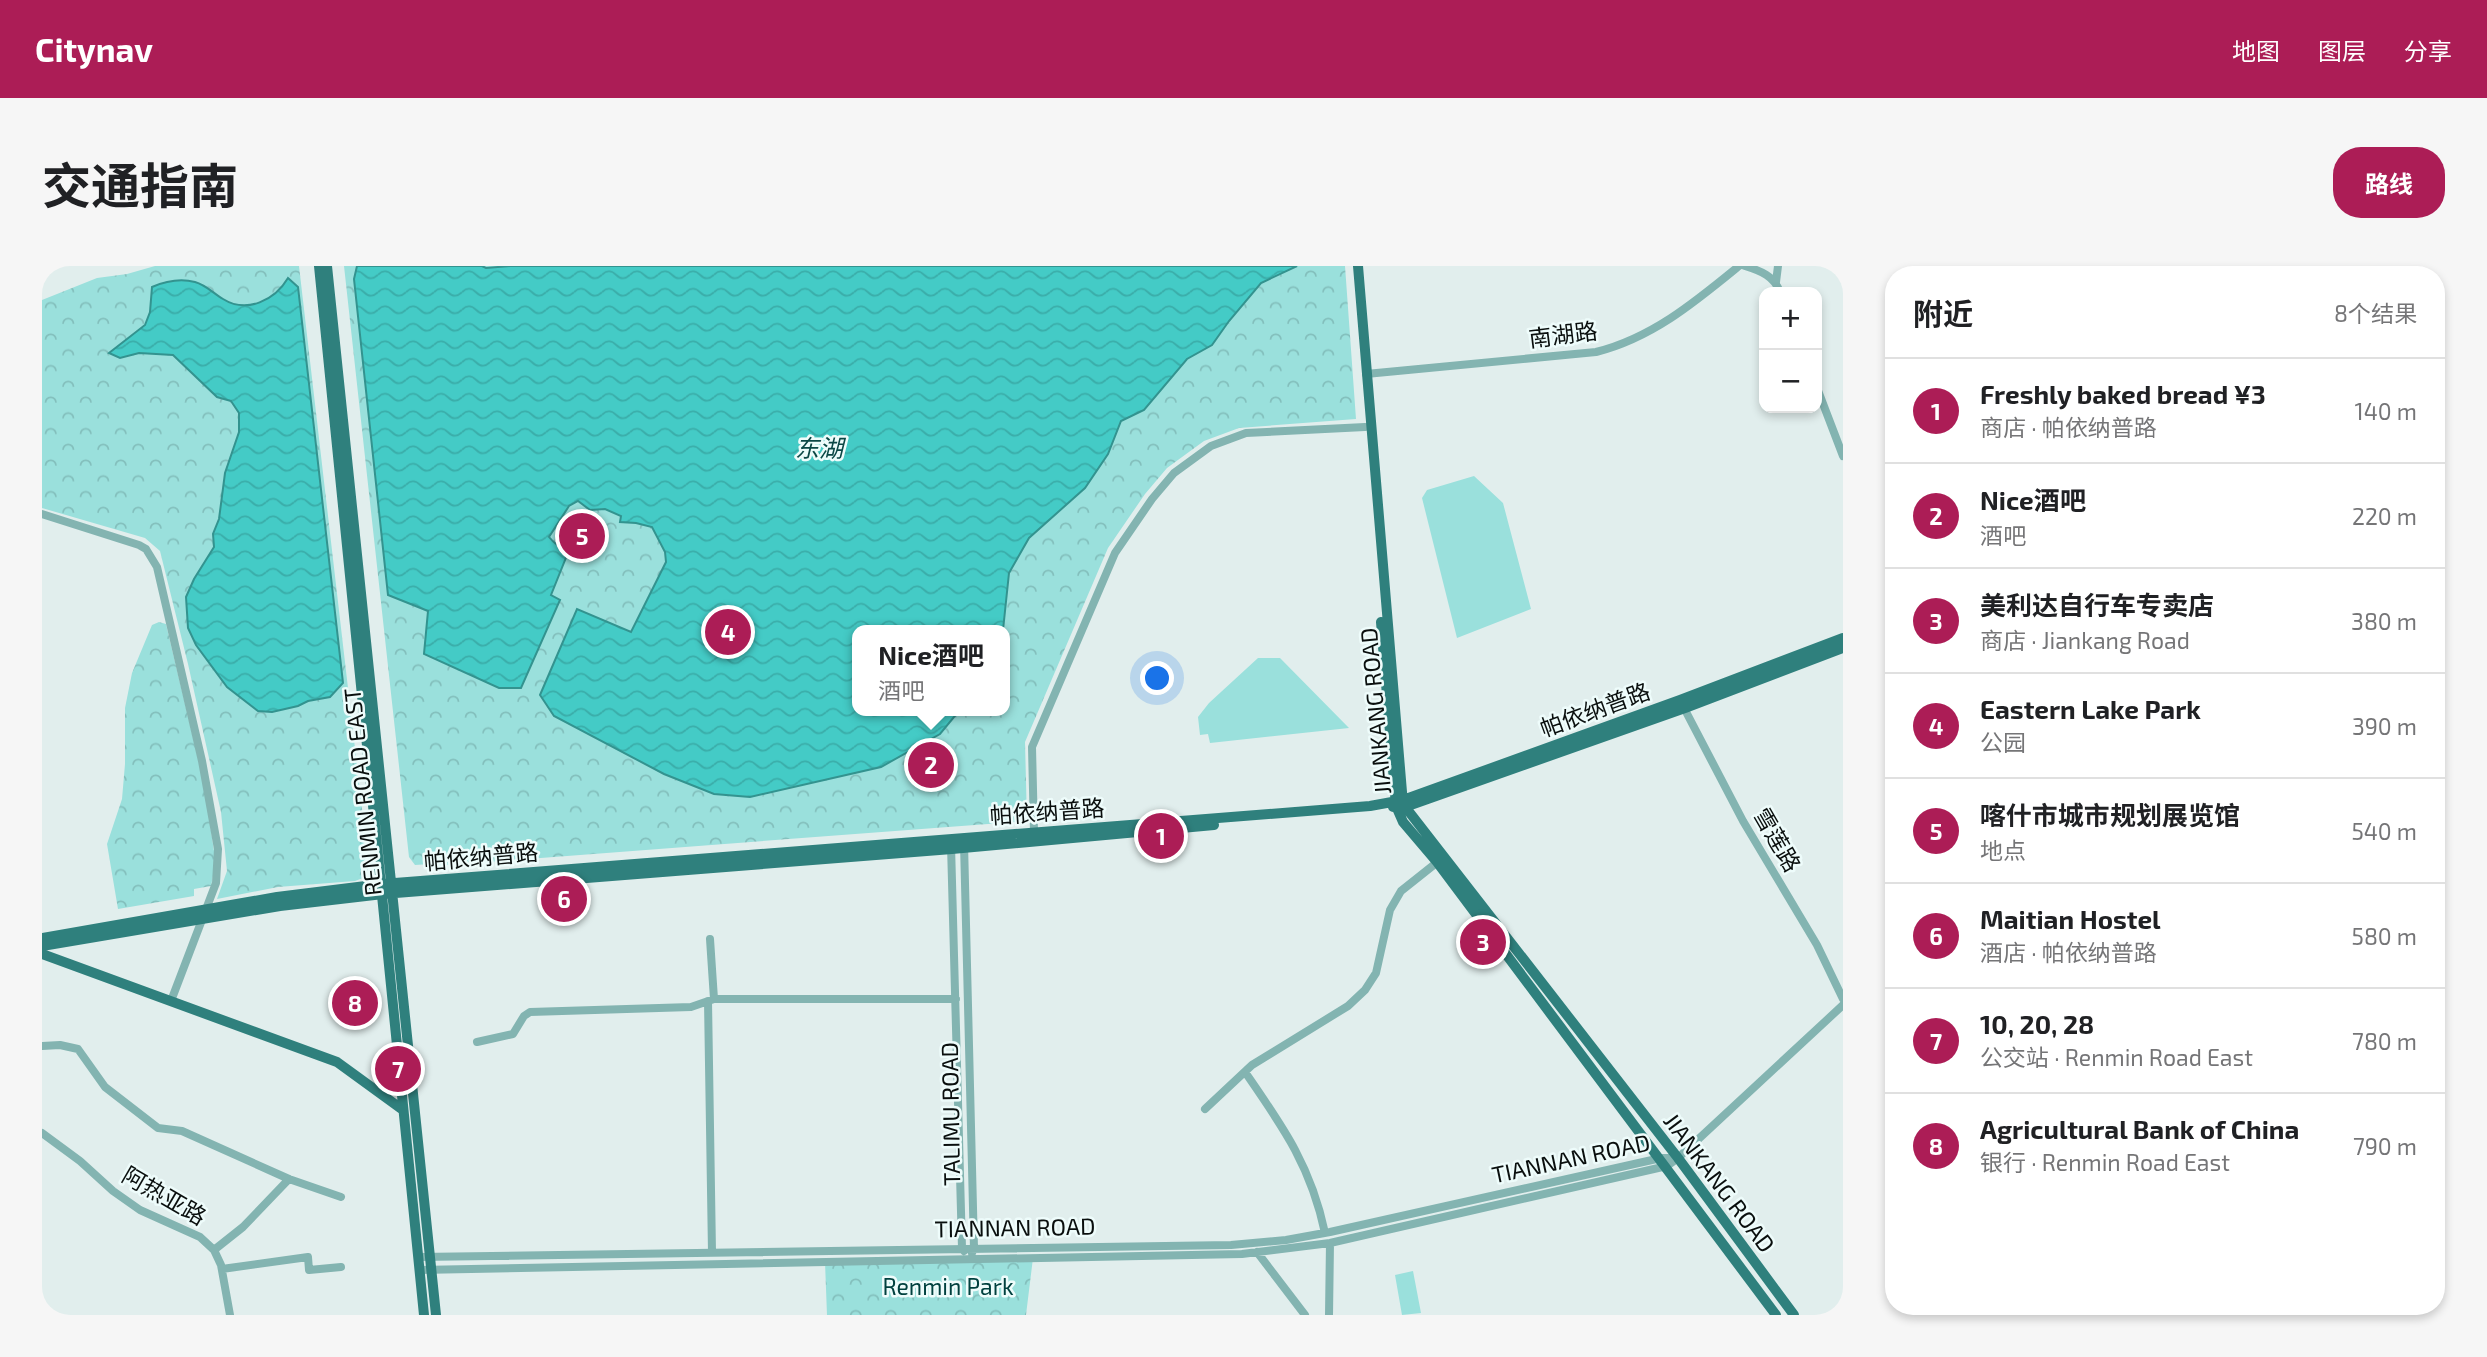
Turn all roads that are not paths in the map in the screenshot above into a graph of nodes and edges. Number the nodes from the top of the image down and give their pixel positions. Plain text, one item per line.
1 (319, 266) edge
2 (327, 266) edge
3 (1353, 266) edge
4 (1358, 266) edge
5 (1739, 266) edge
6 (1745, 266) edge
7 (1778, 266) edge
8 (1776, 282) junction
9 (1778, 287) edge
10 (1366, 374) junction
11 (1822, 401) edge
12 (1365, 427) junction
13 (1843, 456) edge
14 (42, 514) edge
15 (1843, 638) edge
16 (1843, 649) edge
17 (1682, 704) junction
18 (1400, 804) junction
19 (1034, 832) junction
20 (964, 843) junction
21 (951, 844) junction
22 (1441, 859) junction
23 (388, 889) junction
24 (42, 938) edge
25 (710, 939) dead end
26 (42, 946) edge
27 (42, 954) edge
28 (956, 999) junction
29 (1843, 999) edge
30 (171, 1000) junction
31 (711, 1000) junction
32 (1843, 1005) edge
33 (477, 1042) dead end
34 (42, 1045) edge
35 (1245, 1072) junction
36 (1205, 1109) dead end
37 (403, 1110) junction
38 (42, 1133) edge
39 (1678, 1158) junction
40 (1664, 1162) junction
41 (289, 1179) junction
42 (341, 1197) dead end
43 (1325, 1233) junction
44 (1330, 1243) junction
45 (962, 1248) junction
46 (974, 1248) junction
47 (214, 1250) junction
48 (712, 1252) junction
49 (1257, 1252) junction
50 (418, 1257) junction
51 (430, 1257) junction
52 (970, 1259) junction
53 (341, 1267) dead end
54 (222, 1269) junction
55 (431, 1269) junction
56 (419, 1270) junction
57 (230, 1315) edge
58 (424, 1315) edge
59 (436, 1315) edge
60 (1305, 1315) edge
61 (1329, 1315) edge
62 (1776, 1315) edge
63 (1794, 1315) edge

1 - 23 main road, RENMIN ROAD EAST
2 - 23 main road, RENMIN ROAD EAST
3 - 12 main road, JIANKANG ROAD
4 - 10 main road, JIANKANG ROAD
5 - 10 street, 南湖路
6 - 8 street
7 - 8 street
8 - 9 street
10 - 18 main road, JIANKANG ROAD
11 - 13 street
12 - 18 main road, JIANKANG ROAD
12 - 19 street
14 - 30 street
15 - 17 main road, 帕依纳普路
16 - 17 main road, 帕依纳普路
17 - 18 main road, 帕依纳普路
17 - 29 street, 雪莲路
18 - 19 main road, 帕依纳普路
18 - 20 main road, 帕依纳普路
18 - 22 main road, JIANKANG ROAD
19 - 20 main road, 帕依纳普路
20 - 21 main road, 帕依纳普路
20 - 46 street, TALIMU ROAD
21 - 23 main road, 帕依纳普路
21 - 28 street, TALIMU ROAD
22 - 35 street
22 - 39 main road, JIANKANG ROAD
22 - 40 main road, JIANKANG ROAD
23 - 24 main road
23 - 26 main road
23 - 37 main road, RENMIN ROAD EAST
23 - 51 main road, RENMIN ROAD EAST
25 - 31 street
27 - 30 main road
28 - 31 street
28 - 45 street, TALIMU ROAD
30 - 37 main road
31 - 33 street
31 - 48 street
32 - 39 street
34 - 41 street
35 - 36 street
35 - 43 street
37 - 50 main road, RENMIN ROAD EAST
38 - 47 street, 阿热亚路
39 - 40 street, TIANNAN ROAD
39 - 63 main road, JIANKANG ROAD
40 - 43 street, TIANNAN ROAD
40 - 44 street, TIANNAN ROAD
40 - 62 main road, JIANKANG ROAD
41 - 42 street
41 - 47 street
43 - 46 street, TIANNAN ROAD
44 - 49 street, TIANNAN ROAD
44 - 61 street
45 - 46 street, TIANNAN ROAD
45 - 48 street, TIANNAN ROAD
45 - 52 street
46 - 52 street, TALIMU ROAD
47 - 54 street, 阿热亚路
48 - 51 street, TIANNAN ROAD
49 - 52 street, TIANNAN ROAD
49 - 60 street
50 - 51 street, TIANNAN ROAD
50 - 56 main road, RENMIN ROAD EAST
51 - 55 main road, RENMIN ROAD EAST
52 - 55 street, TIANNAN ROAD
53 - 54 street
54 - 57 street, 阿热亚路
55 - 56 street, TIANNAN ROAD
55 - 59 main road, RENMIN ROAD EAST
56 - 58 main road, RENMIN ROAD EAST

